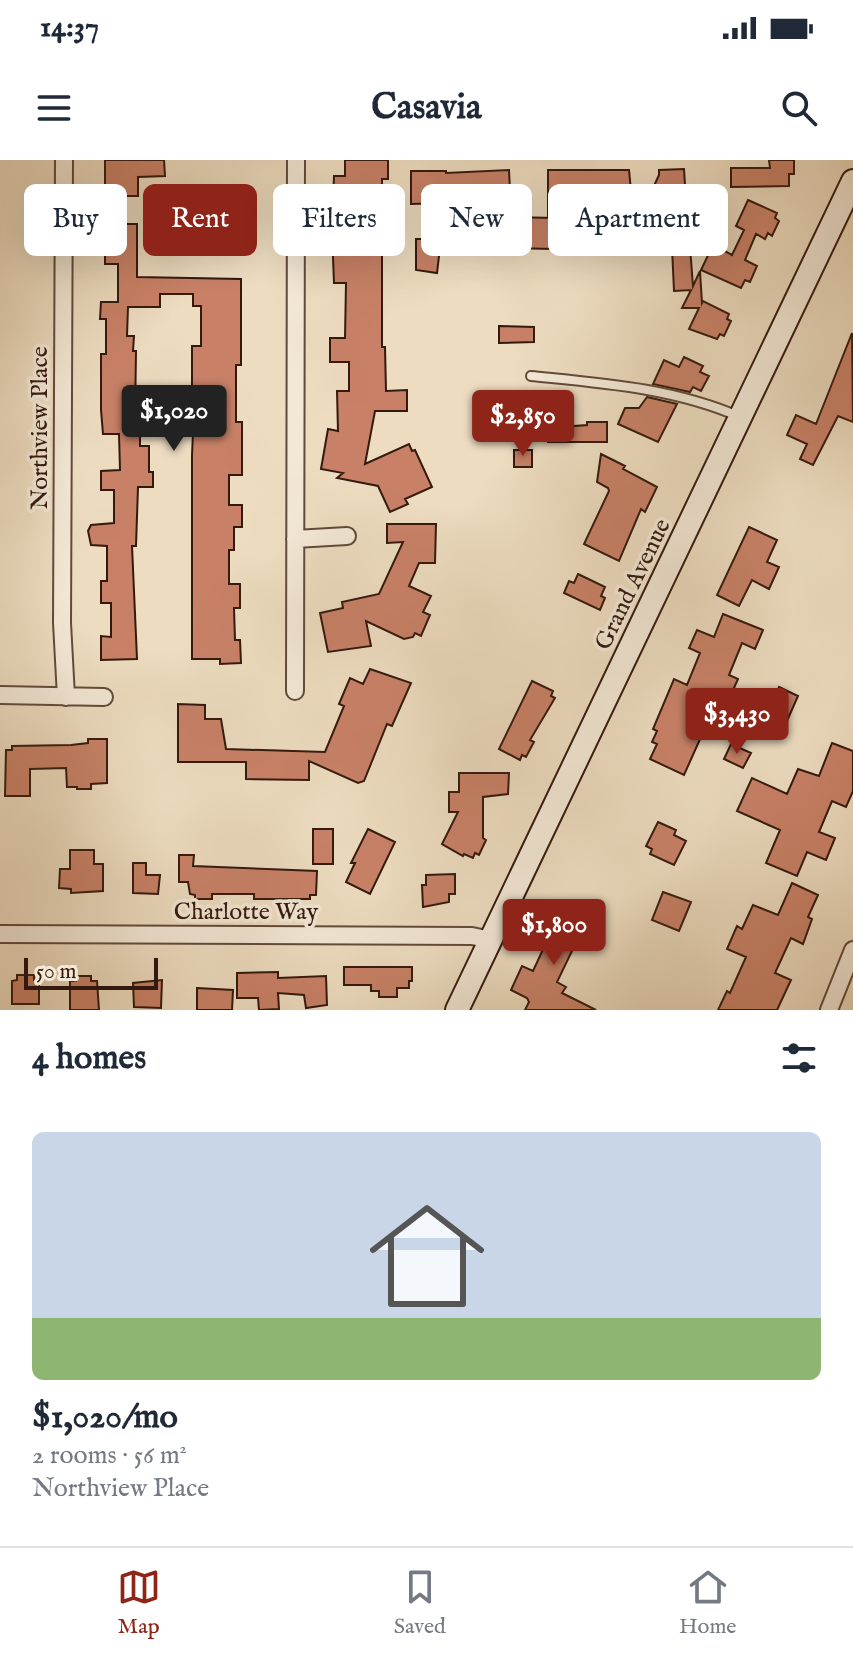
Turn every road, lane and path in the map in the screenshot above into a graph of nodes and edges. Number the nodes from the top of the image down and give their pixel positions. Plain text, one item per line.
1 (64, 160) edge
2 (296, 160) edge
3 (853, 181) edge
4 (531, 376) dead end
5 (740, 417) junction
6 (347, 536) dead end
7 (295, 539) junction
8 (295, 691) dead end
9 (0, 695) edge
10 (66, 697) junction
11 (104, 697) dead end
12 (0, 934) edge
13 (491, 940) junction
14 (853, 950) edge
15 (457, 1010) edge
16 (829, 1010) edge

1 - 10 street, Northview Place
2 - 7 street
3 - 5 street, Grand Avenue
4 - 5 lane
5 - 13 street, Grand Avenue
6 - 7 street
7 - 8 street
9 - 10 street
10 - 11 street
12 - 13 street, Charlotte Way
13 - 15 street, Grand Avenue
14 - 16 street

